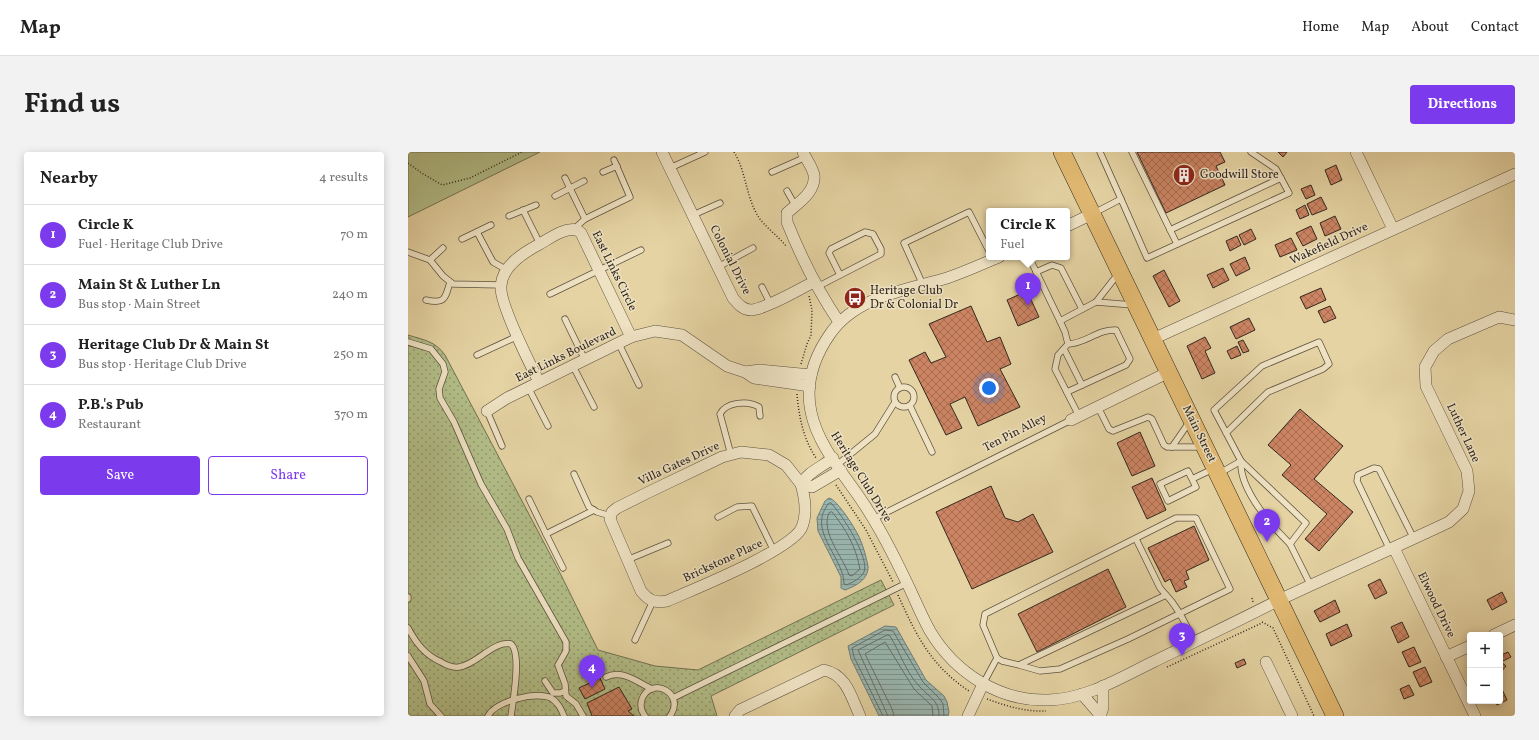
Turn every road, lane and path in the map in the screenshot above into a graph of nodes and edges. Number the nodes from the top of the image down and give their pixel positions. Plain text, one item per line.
1 (522, 152) edge
2 (662, 152) edge
3 (705, 152) edge
4 (734, 152) edge
5 (1062, 152) edge
6 (1100, 152) edge
7 (1132, 152) edge
8 (1251, 152) edge
9 (1356, 152) edge
10 (804, 155) edge
11 (614, 160) dead end
12 (408, 163) edge
13 (616, 166) junction
14 (670, 168) junction
15 (603, 172) dead end
16 (772, 172) dead end
17 (1515, 174) edge
18 (565, 178) dead end
19 (1281, 178) junction
20 (584, 181) dead end
21 (571, 189) junction
22 (787, 191) dead end
23 (555, 196) dead end
24 (1121, 199) junction
25 (720, 203) dead end
26 (536, 204) dead end
27 (796, 205) junction
28 (523, 210) junction
29 (1092, 214) junction
30 (693, 215) junction
31 (509, 216) dead end
32 (585, 219) junction
33 (491, 225) dead end
34 (1070, 225) edge
35 (574, 229) junction
36 (1393, 229) junction
37 (1170, 230) junction
38 (477, 232) junction
39 (462, 239) dead end
40 (986, 243) edge
41 (540, 244) junction
42 (1177, 244) junction
43 (443, 248) dead end
44 (753, 248) dead end
45 (641, 250) dead end
46 (789, 251) dead end
47 (408, 252) edge
48 (986, 259) edge
49 (430, 260) junction
50 (1030, 260) edge
51 (718, 267) junction
52 (507, 271) junction
53 (1120, 271) junction
54 (599, 272) junction
55 (1036, 272) junction
56 (840, 276) junction
57 (450, 282) junction
58 (500, 285) junction
59 (812, 285) junction
60 (923, 285) junction
61 (762, 287) dead end
62 (550, 294) dead end
63 (426, 300) dead end
64 (1096, 302) junction
65 (770, 303) junction
66 (1136, 305) junction
67 (1082, 309) junction
68 (565, 319) dead end
69 (1515, 320) edge
70 (1060, 321) junction
71 (839, 322) junction
72 (518, 336) junction
73 (631, 337) junction
74 (1153, 339) junction
75 (408, 342) edge
76 (619, 344) junction
77 (1066, 347) junction
78 (477, 355) dead end
79 (585, 360) junction
80 (573, 366) junction
81 (1169, 372) junction
82 (895, 377) dead end
83 (804, 380) junction
84 (539, 382) junction
85 (640, 385) dead end
86 (1082, 385) junction
87 (528, 387) junction
88 (900, 388) junction
89 (1067, 392) junction
90 (895, 402) junction
91 (910, 406) junction
92 (594, 407) dead end
93 (1098, 407) junction
94 (487, 411) joint
95 (760, 416) dead end
96 (1075, 418) junction
97 (1192, 419) junction
98 (548, 426) dead end
99 (1226, 433) junction
100 (502, 446) dead end
101 (1172, 447) junction
102 (1205, 447) junction
103 (932, 452) dead end
104 (731, 455) junction
105 (1241, 461) junction
106 (837, 464) junction
107 (823, 467) junction
108 (1217, 471) junction
109 (574, 474) dead end
110 (831, 477) junction
111 (1192, 479) junction
112 (801, 484) junction
113 (530, 499) dead end
114 (594, 510) junction
115 (611, 516) junction
116 (718, 517) dead end
117 (873, 519) junction
118 (546, 534) junction
119 (1136, 539) junction
120 (1414, 539) junction
121 (668, 543) dead end
122 (1290, 544) junction
123 (1392, 549) junction
124 (774, 551) junction
125 (627, 560) junction
126 (563, 568) dead end
127 (908, 583) junction
128 (1311, 586) junction
129 (896, 589) junction
130 (1166, 595) junction
131 (1252, 598) dead end
132 (653, 601) junction
133 (1279, 601) junction
134 (1257, 612) junction
135 (1180, 613) junction
136 (1262, 623) junction
137 (1515, 625) edge
138 (408, 628) edge
139 (1500, 632) edge
140 (635, 640) dead end
141 (1195, 642) junction
142 (1467, 647) edge
143 (408, 656) edge
144 (1446, 657) junction
145 (997, 658) junction
146 (1266, 662) dead end
147 (1019, 665) junction
148 (1161, 670) dead end
149 (606, 677) dead end
150 (545, 680) dead end
151 (983, 684) junction
152 (1103, 686) junction
153 (652, 689) junction
154 (564, 690) junction
155 (1082, 694) junction
156 (552, 696) junction
157 (979, 696) junction
158 (673, 698) junction
159 (568, 699) junction
160 (513, 701) junction
161 (557, 703) junction
162 (1049, 710) dead end
163 (972, 715) edge
164 (441, 716) edge
165 (488, 716) edge
166 (512, 716) edge
167 (564, 716) edge
168 (583, 716) edge
169 (645, 716) edge
170 (670, 716) edge
171 (735, 716) edge
172 (860, 716) edge
173 (1094, 716) edge
174 (1100, 716) edge
175 (1292, 716) edge
176 (1314, 716) edge
177 (1335, 716) edge
178 (1475, 716) edge

1 - 12 path
2 - 14 street, Colonial Drive
3 - 14 lane
4 - 46 path
5 - 29 main road, Main Street
6 - 24 lane
7 - 37 lane
8 - 19 lane
9 - 36 street
10 - 16 lane
10 - 27 street
11 - 13 lane
13 - 15 lane
13 - 32 lane
14 - 30 street, Colonial Drive
17 - 36 street, Wakefield Drive
18 - 21 lane
19 - 37 lane
19 - 42 lane
20 - 21 lane
21 - 23 lane
21 - 32 lane
22 - 27 lane
24 - 29 lane
24 - 42 lane
25 - 30 lane
26 - 28 lane
27 - 59 street
28 - 31 lane
28 - 41 lane
29 - 34 street
29 - 53 main road, Main Street
30 - 51 street, Colonial Drive
32 - 35 lane
33 - 38 lane
35 - 41 street, East Links Circle
35 - 54 street, East Links Circle
36 - 74 street, Wakefield Drive
37 - 42 lane
38 - 39 lane
38 - 52 lane
40 - 60 lane
41 - 52 street, East Links Circle
43 - 49 lane
44 - 51 lane
45 - 54 lane
47 - 49 lane
48 - 60 street, Heritage Club Drive
49 - 57 lane
50 - 55 lane
51 - 65 street, Colonial Drive
52 - 58 street, East Links Circle
53 - 64 lane
53 - 66 main road, Main Street
54 - 62 lane
54 - 73 street, East Links Circle
55 - 67 lane
55 - 70 lane
56 - 56 lane
56 - 59 lane
57 - 58 lane
57 - 63 lane
58 - 72 street
59 - 65 street, Colonial Drive
59 - 71 street
59 - 83 path
60 - 71 street, Heritage Club Drive
61 - 65 lane
64 - 66 lane
64 - 67 lane
66 - 74 main road, Main Street
67 - 70 lane
68 - 79 lane
69 - 120 street, Luther Lane
70 - 77 lane
71 - 83 street, Heritage Club Drive
72 - 78 lane
72 - 84 street
73 - 76 street, East Links Boulevard
73 - 83 street, East Links Boulevard
74 - 81 main road, Main Street
75 - 154 lane
76 - 79 street, East Links Boulevard
76 - 85 lane
77 - 86 lane
77 - 86 lane
77 - 89 lane
79 - 80 street, East Links Boulevard
80 - 84 street, East Links Boulevard
80 - 92 lane
81 - 93 street, Ten Pin Alley
81 - 97 main road, Main Street
82 - 88 lane
83 - 106 street, Heritage Club Drive
83 - 107 path
84 - 87 street, East Links Boulevard
86 - 89 lane
87 - 94 street, East Links Boulevard
87 - 98 lane
88 - 90 lane
88 - 91 lane
89 - 96 lane
90 - 91 lane
90 - 106 lane
91 - 103 lane
93 - 96 street, Ten Pin Alley
93 - 101 lane
94 - 100 lane
95 - 104 lane
96 - 117 lane, Ten Pin Alley
97 - 101 lane
97 - 102 main road, Main Street
99 - 99 lane
99 - 105 lane
101 - 102 lane
102 - 108 main road, Main Street
104 - 112 street, Villa Gates Drive
104 - 115 street, Villa Gates Drive
105 - 108 lane
105 - 122 lane
105 - 122 lane
106 - 107 street
106 - 110 street
106 - 117 street, Heritage Club Drive
107 - 112 street
108 - 111 lane
108 - 133 main road, Main Street
109 - 114 lane
110 - 112 street
110 - 129 path
111 - 111 lane
112 - 124 street, Brickstone Place
113 - 118 lane
114 - 115 lane
114 - 118 lane
115 - 125 street
116 - 124 lane
117 - 127 street, Heritage Club Drive
118 - 126 lane
119 - 130 lane
119 - 135 lane
119 - 145 lane
120 - 123 street, Luther Lane
120 - 123 lane
121 - 125 lane
122 - 128 lane
123 - 128 street, Luther Lane
123 - 144 street, Elwood Drive
124 - 132 street, Brickstone Place
125 - 132 street
127 - 129 lane
127 - 151 street, Heritage Club Drive
128 - 133 street, Luther Lane
129 - 157 path
129 - 158 lane
130 - 135 lane
130 - 147 lane
131 - 134 path
132 - 140 lane
133 - 134 street, Heritage Club Drive
133 - 177 main road, Main Street
134 - 136 path
134 - 141 street, Heritage Club Drive
135 - 141 lane
135 - 147 lane
136 - 148 path
136 - 176 path
137 - 139 street
138 - 160 lane
141 - 152 street, Heritage Club Drive
142 - 144 street
143 - 164 lane
144 - 178 street, Elwood Drive
145 - 147 lane
145 - 151 lane
146 - 175 street
149 - 153 lane
150 - 156 lane
151 - 155 street, Heritage Club Drive
151 - 157 street
152 - 155 street, Heritage Club Drive
152 - 174 street
153 - 158 lane
153 - 169 lane
154 - 156 lane
154 - 159 lane
155 - 174 street
156 - 160 lane
156 - 161 lane
157 - 162 path
157 - 163 street
158 - 170 lane
159 - 161 lane
159 - 168 lane
160 - 165 lane
160 - 166 lane
161 - 167 lane
171 - 172 street
173 - 174 street

